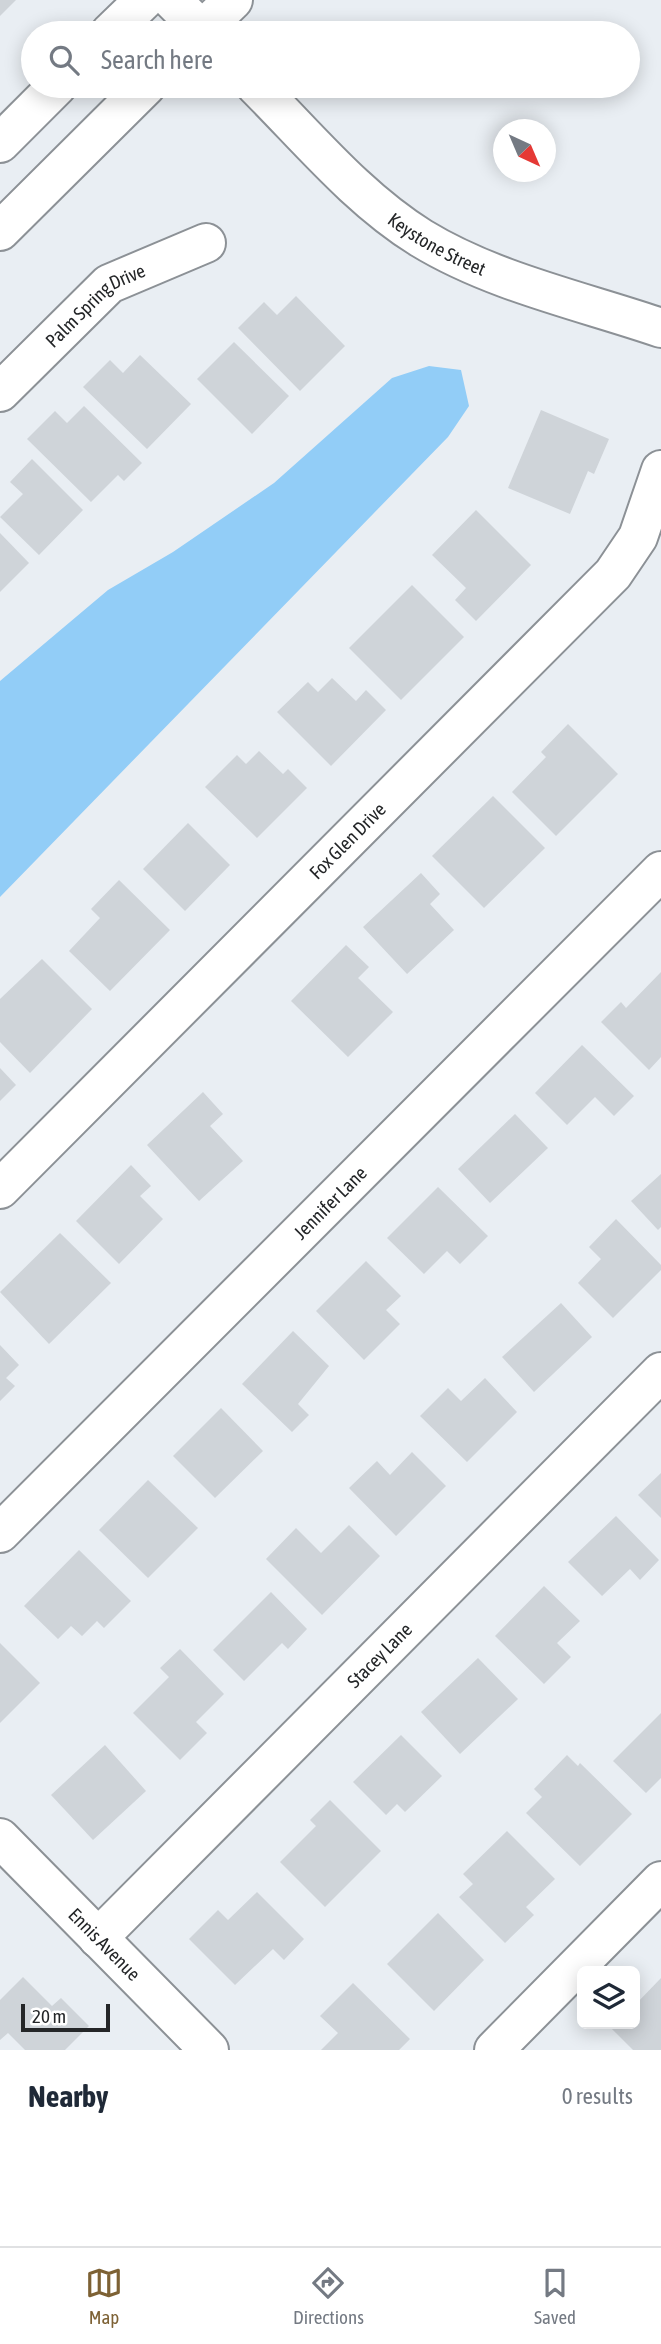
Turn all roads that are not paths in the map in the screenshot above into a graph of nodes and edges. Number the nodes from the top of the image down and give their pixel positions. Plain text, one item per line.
1 (144, 0) edge
2 (172, 0) edge
3 (233, 0) edge
4 (122, 21) edge
5 (192, 21) edge
6 (213, 21) edge
7 (45, 98) edge
8 (134, 98) edge
9 (269, 98) edge
10 (0, 143) edge
11 (0, 231) edge
12 (206, 243) dead end
13 (661, 328) edge
14 (0, 392) edge
15 (661, 470) edge
16 (661, 871) edge
17 (0, 1189) edge
18 (661, 1372) edge
19 (0, 1533) edge
20 (0, 1838) edge
21 (661, 1881) edge
22 (98, 1938) junction
23 (209, 2050) edge
24 (494, 2050) edge

1 - 4 street
2 - 5 street
3 - 6 street
7 - 10 street
8 - 11 street
9 - 13 street, Keystone Street
12 - 14 street, Palm Spring Drive
15 - 17 street, Fox Glen Drive
16 - 19 street, Jennifer Lane
18 - 22 street, Stacey Lane
20 - 22 street, Ennis Avenue
21 - 24 street
22 - 23 street, Ennis Avenue

